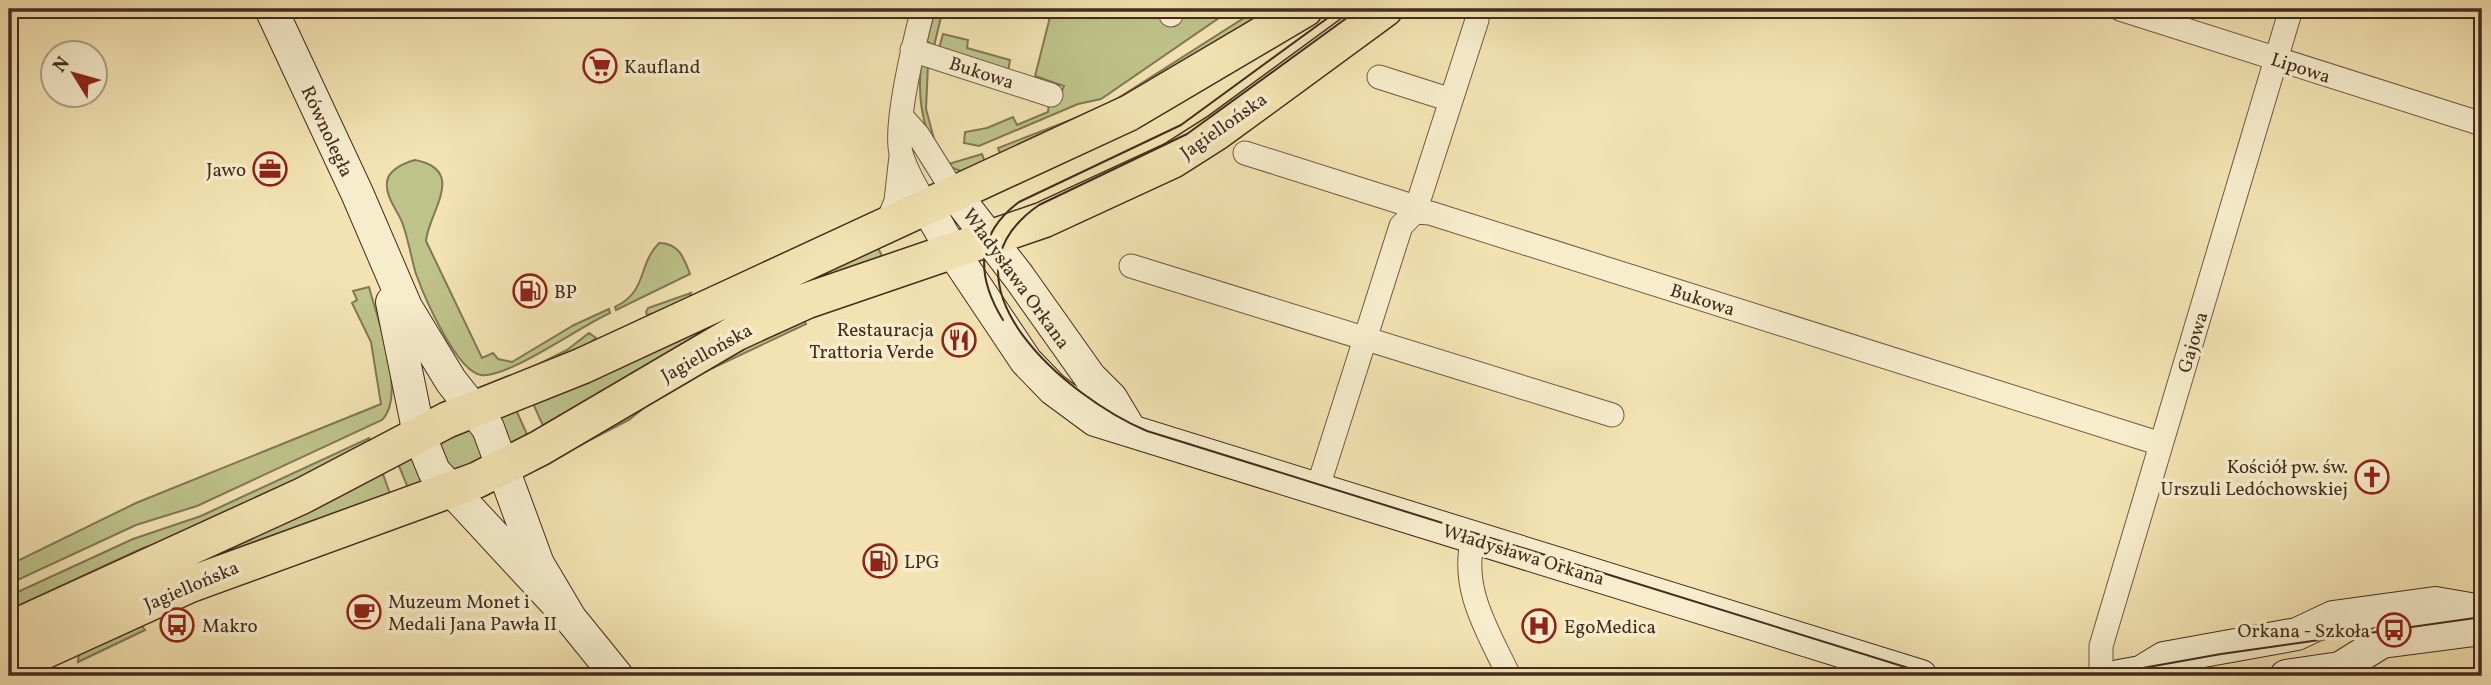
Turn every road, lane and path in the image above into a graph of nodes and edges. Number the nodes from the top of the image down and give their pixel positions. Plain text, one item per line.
1 (271, 9) edge
2 (923, 9) edge
3 (1306, 9) edge
4 (1385, 9) edge
5 (2120, 9) edge
6 (2291, 9) edge
7 (1477, 20) dead end
8 (912, 50) junction
9 (2278, 59) junction
10 (1379, 77) dead end
11 (1051, 95) dead end
12 (1451, 100) junction
13 (902, 118) junction
14 (2482, 124) edge
15 (901, 153) junction
16 (1245, 153) dead end
17 (941, 201) junction
18 (1415, 212) junction
19 (886, 226) junction
20 (988, 239) junction
21 (953, 252) junction
22 (382, 255) junction
23 (1131, 266) dead end
24 (1365, 338) junction
25 (473, 409) junction
26 (1612, 415) dead end
27 (1129, 428) junction
28 (419, 434) junction
29 (2161, 444) junction
30 (504, 468) junction
31 (1317, 490) junction
32 (451, 491) junction
33 (1473, 538) junction
34 (2482, 611) edge
35 (570, 618) junction
36 (2482, 629) edge
37 (9, 630) edge
38 (9, 667) edge
39 (2136, 675) edge
40 (617, 676) edge
41 (1509, 676) edge
42 (1921, 676) edge
43 (2101, 676) edge
44 (2286, 676) edge

1 - 22 street, Równoległa
2 - 8 street
3 - 17 main road, Jagiellońska
4 - 20 main road, Jagiellońska
5 - 9 street, Lipowa
6 - 9 street, Gajowa
7 - 12 street
8 - 11 street, Bukowa
8 - 13 street
9 - 14 street, Lipowa
9 - 29 street, Gajowa
10 - 12 street
12 - 18 street
13 - 15 street
13 - 17 street
15 - 17 street
15 - 19 street
16 - 18 street, Bukowa
17 - 19 main road, Jagiellońska
17 - 20 street, Władysława Orkana
17 - 21 street, Władysława Orkana
18 - 24 street
18 - 29 street, Bukowa
19 - 25 main road, Jagiellońska
20 - 21 main road, Jagiellońska
20 - 27 street, Władysława Orkana
21 - 27 street, Władysława Orkana
21 - 30 main road, Jagiellońska
22 - 25 street, Równoległa
22 - 28 street, Równoległa
23 - 24 street
24 - 26 street
24 - 31 street
25 - 28 main road, Jagiellońska
25 - 30 street, Równoległa
27 - 31 street, Władysława Orkana
28 - 32 street, Równoległa
28 - 37 main road, Jagiellońska
29 - 43 street, Gajowa
30 - 32 main road, Jagiellońska
30 - 35 street, Równoległa
31 - 33 street, Władysława Orkana
32 - 35 street, Równoległa
32 - 38 main road, Jagiellońska
33 - 41 street
33 - 42 street, Władysława Orkana
34 - 39 street
35 - 40 street
36 - 44 street

